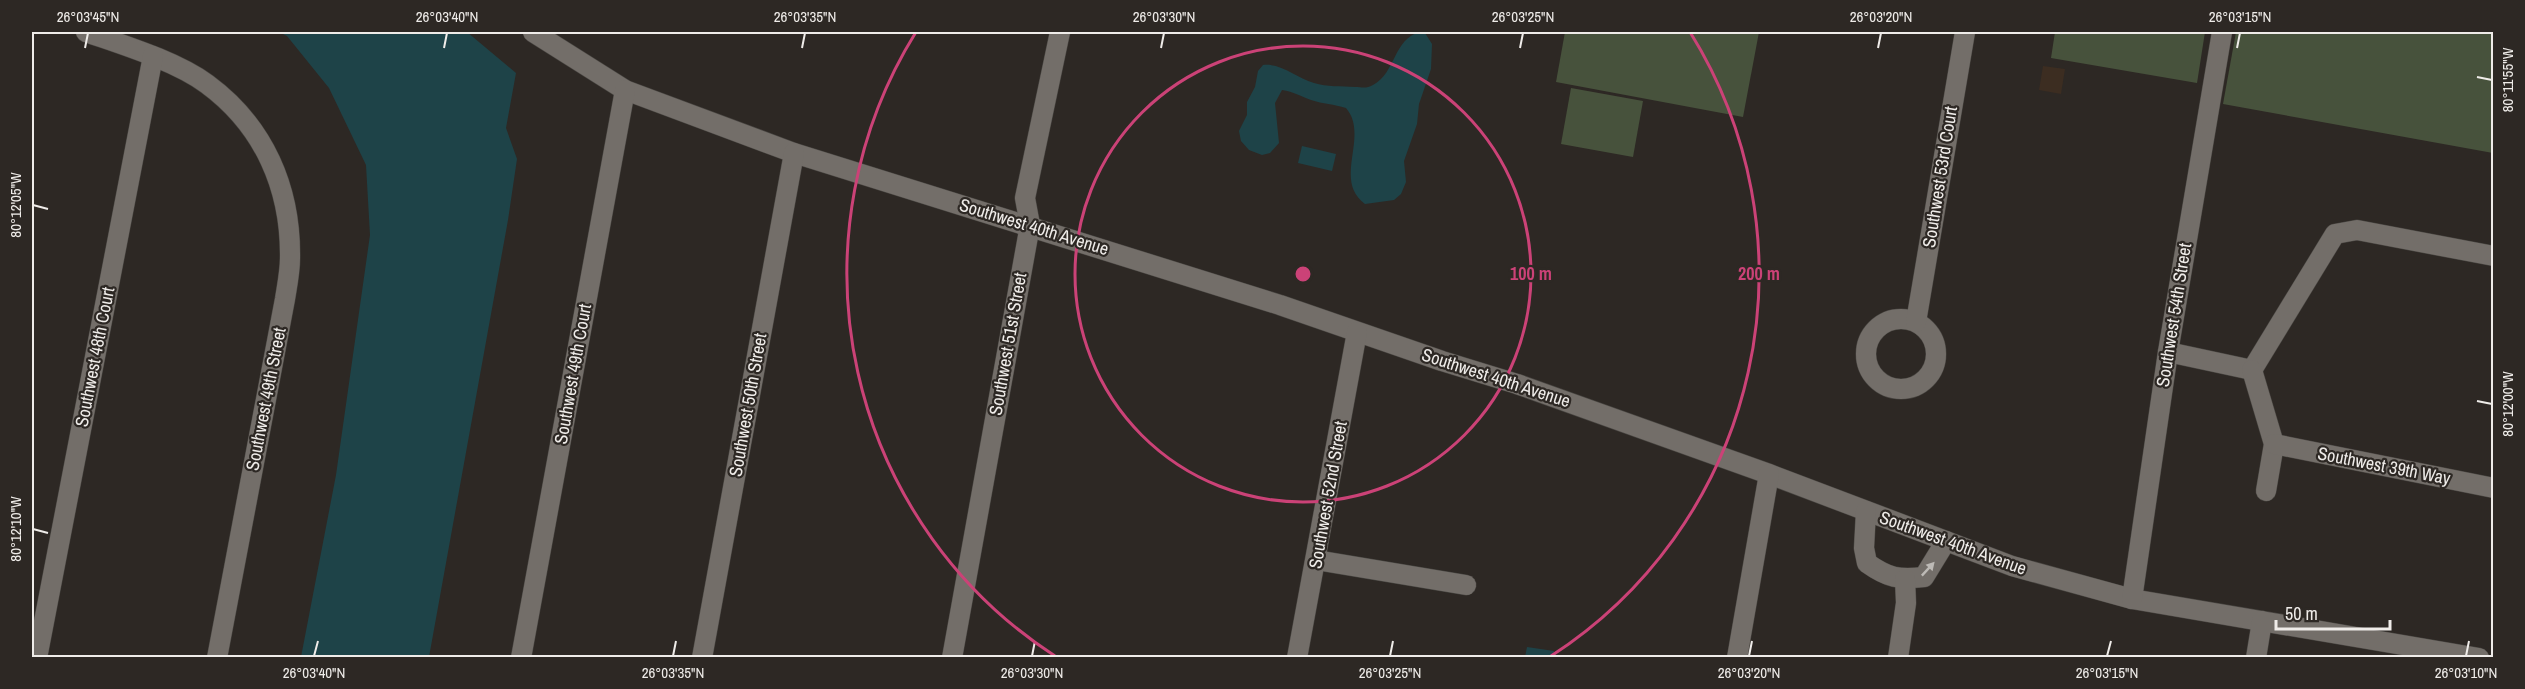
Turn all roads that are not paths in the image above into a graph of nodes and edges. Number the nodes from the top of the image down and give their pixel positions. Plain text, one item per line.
1 (86, 32) edge
2 (533, 32) edge
3 (1060, 32) edge
4 (1965, 32) edge
5 (2222, 32) edge
6 (153, 56) junction
7 (625, 90) junction
8 (795, 153) junction
9 (1030, 225) junction
10 (2493, 256) edge
11 (1916, 322) dead end
12 (1358, 332) junction
13 (2168, 352) junction
14 (2252, 370) junction
15 (2274, 444) junction
16 (1769, 474) junction
17 (2493, 488) edge
18 (2266, 491) dead end
19 (1866, 511) junction
20 (1946, 541) junction
21 (1316, 560) junction
22 (1905, 579) junction
23 (1466, 585) dead end
24 (2132, 599) junction
25 (2262, 621) junction
26 (37, 657) edge
27 (217, 657) edge
28 (521, 657) edge
29 (702, 657) edge
30 (952, 657) edge
31 (1297, 657) edge
32 (1737, 657) edge
33 (1898, 657) edge
34 (2256, 657) edge
35 (2479, 657) edge

1 - 6 street
2 - 7 street, Southwest 40th Avenue
3 - 9 street, Southwest 51st Street
4 - 11 street, Southwest 53rd Court
5 - 13 street, Southwest 54th Street
6 - 26 street, Southwest 48th Court
6 - 27 street, Southwest 49th Street
7 - 8 street, Southwest 40th Avenue
7 - 28 street, Southwest 49th Court
8 - 9 street, Southwest 40th Avenue
8 - 29 street, Southwest 50th Street
9 - 12 street, Southwest 40th Avenue
9 - 30 street, Southwest 51st Street
10 - 14 street
12 - 16 street, Southwest 40th Avenue
12 - 21 street, Southwest 52nd Street
13 - 14 street
13 - 24 street, Southwest 54th Street
14 - 15 street
15 - 17 street, Southwest 39th Way
15 - 18 street
16 - 19 street, Southwest 40th Avenue
16 - 32 street
19 - 20 street, Southwest 40th Avenue
19 - 22 street
22 -> 20 street
20 - 24 street, Southwest 40th Avenue
21 - 23 street
21 - 31 street, Southwest 52nd Street
22 - 33 street
24 - 25 street, Southwest 40th Avenue
25 - 34 street
25 - 35 street, Southwest 40th Avenue

